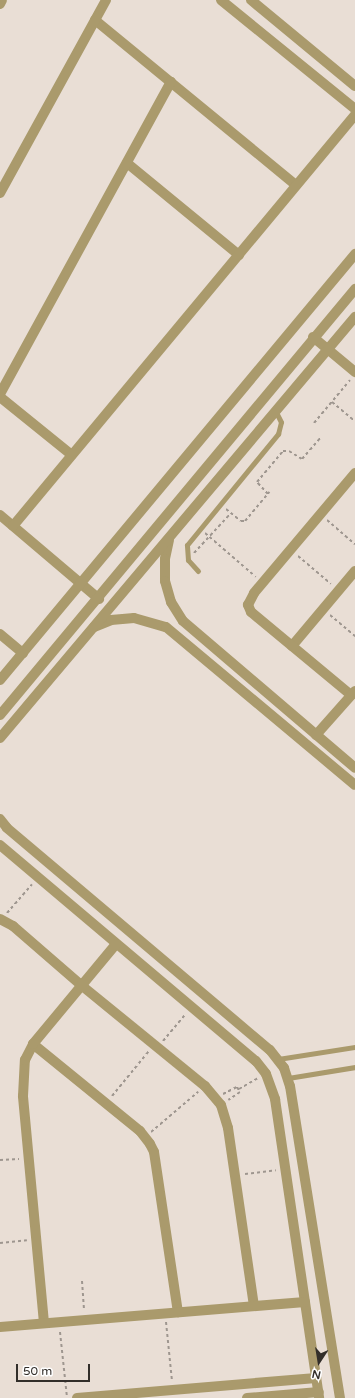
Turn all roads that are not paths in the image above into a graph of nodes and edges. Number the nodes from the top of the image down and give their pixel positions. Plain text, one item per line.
1 (2, 0) edge
2 (106, 0) edge
3 (221, 0) edge
4 (251, 0) edge
5 (0, 4) edge
6 (95, 20) junction
7 (171, 82) junction
8 (355, 86) edge
9 (355, 109) edge
10 (355, 115) edge
11 (127, 163) junction
12 (296, 185) junction
13 (0, 193) edge
14 (355, 254) edge
15 (239, 255) junction
16 (355, 289) edge
17 (355, 316) edge
18 (313, 337) junction
19 (328, 349) junction
20 (353, 376) edge
21 (0, 394) edge
22 (0, 397) edge
23 (275, 410) junction
24 (72, 455) junction
25 (355, 473) edge
26 (0, 516) edge
27 (13, 526) junction
28 (170, 537) junction
29 (198, 571) dead end
30 (355, 571) edge
31 (80, 583) junction
32 (99, 599) junction
33 (91, 629) junction
34 (0, 634) edge
35 (292, 646) junction
36 (23, 653) junction
37 (0, 680) edge
38 (353, 693) edge
39 (0, 715) edge
40 (316, 735) junction
41 (0, 738) edge
42 (355, 768) edge
43 (355, 785) edge
44 (0, 819) edge
45 (0, 845) edge
46 (1, 919) edge
47 (116, 944) junction
48 (81, 985) junction
49 (33, 1044) junction
50 (355, 1047) edge
51 (278, 1059) junction
52 (355, 1068) edge
53 (288, 1078) junction
54 (305, 1302) junction
55 (254, 1306) junction
56 (178, 1312) junction
57 (44, 1323) junction
58 (0, 1327) edge
59 (316, 1378) junction
60 (319, 1395) edge
61 (77, 1398) edge
62 (247, 1398) edge
63 (340, 1398) edge

1 - 5 street
2 - 6 street
3 - 9 street
4 - 8 street
6 - 7 street
6 - 13 street
7 - 11 street
7 - 12 street
10 - 12 street
11 - 15 street
11 - 21 street
12 - 15 street
14 - 31 street
15 - 24 street
16 - 18 street
17 - 19 street
18 - 19 street
18 - 32 street
19 - 20 street
19 - 23 street
22 - 24 street
23 - 28 street
23 - 29 lane
24 - 27 street
25 - 35 street
26 - 27 street
27 - 31 street
28 - 33 street
28 - 40 street
30 - 35 street
31 - 32 street
31 - 36 street
32 - 39 street
33 - 41 street
33 - 43 street
34 - 36 street
35 - 38 street
36 - 37 street
38 - 40 street
40 - 42 street
44 - 51 street
45 - 47 street
46 - 48 street
47 - 48 street
47 - 54 street
48 - 49 street
48 - 55 street
49 - 56 street
49 - 57 street
50 - 51 lane
51 - 53 street
52 - 53 lane
53 - 63 street
54 - 55 street
54 - 59 street
55 - 56 street
56 - 57 street
57 - 58 street
59 - 60 street
59 - 61 street
60 - 62 street

